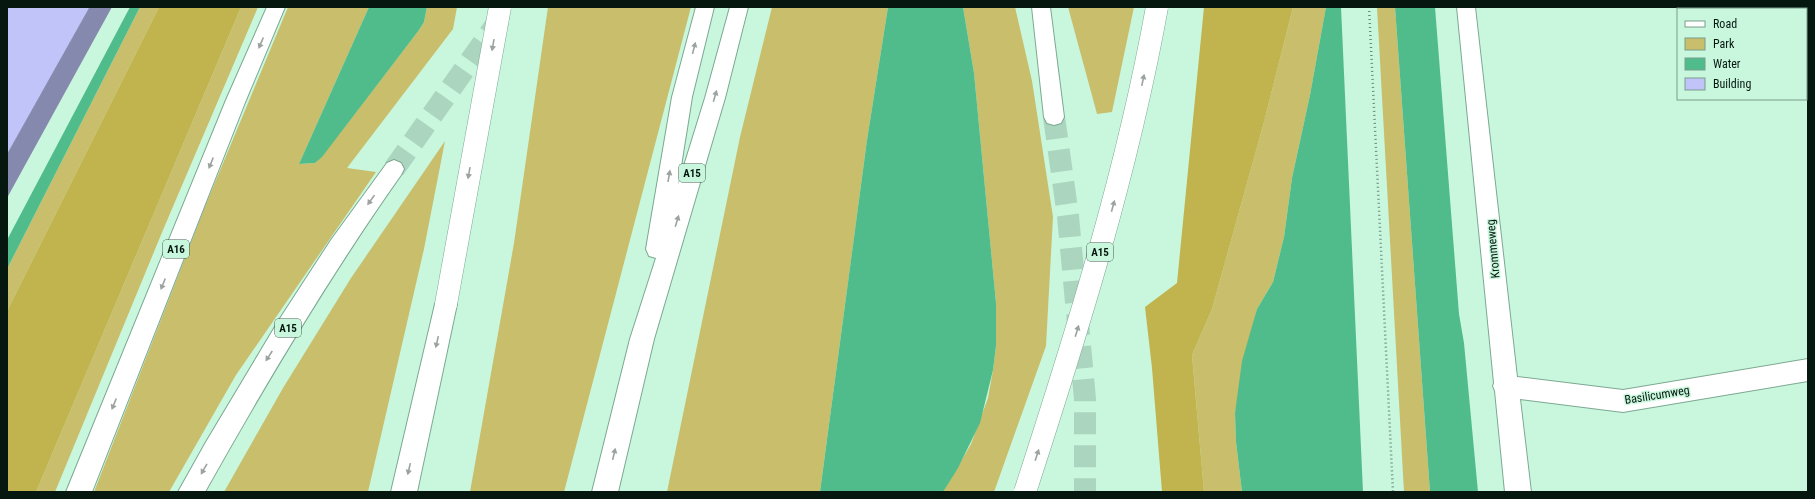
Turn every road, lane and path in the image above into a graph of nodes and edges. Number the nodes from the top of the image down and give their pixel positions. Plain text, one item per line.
1 (276, 7) edge
2 (500, 7) edge
3 (705, 7) edge
4 (739, 7) edge
5 (1028, 7) edge
6 (1041, 7) edge
7 (1157, 7) edge
8 (1369, 7) edge
9 (1466, 7) edge
10 (394, 169) tunnel mouth
11 (642, 339) junction
12 (1808, 370) edge
13 (1505, 386) junction
14 (79, 492) edge
15 (190, 492) edge
16 (404, 492) edge
17 (605, 492) edge
18 (1025, 492) edge
19 (1393, 492) edge
20 (1518, 492) edge

1 -> 14 main road, A16
2 -> 16 main road, bridge
11 -> 3 main road, A15
11 -> 4 main road, A15
5 - 6 main road
18 -> 7 main road, A15, bridge
8 - 19 path
9 - 13 main road, Krommeweg
10 -> 15 main road, A15
17 -> 11 main road, A15
12 - 13 main road, Basilicumweg
13 - 20 main road, Krommeweg

